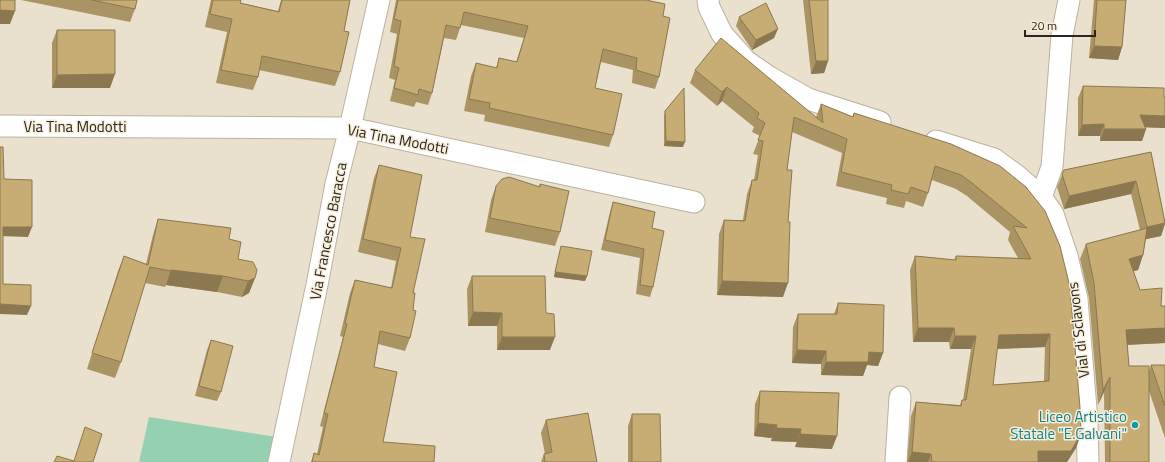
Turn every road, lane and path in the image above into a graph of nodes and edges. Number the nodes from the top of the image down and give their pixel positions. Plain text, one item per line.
1 (379, 0) edge
2 (708, 0) edge
3 (1070, 0) edge
4 (0, 126) edge
5 (895, 127) edge
6 (350, 128) junction
7 (917, 134) edge
8 (1041, 196) junction
9 (694, 202) dead end
10 (900, 397) dead end
11 (279, 462) edge
12 (896, 462) edge
13 (1088, 462) edge

1 - 6 street, Via Francesco Baracca
2 - 5 street
3 - 8 street
4 - 6 street, Via Tina Modotti
6 - 9 street, Via Tina Modotti
6 - 11 street, Via Francesco Baracca
7 - 8 street, Vial di Sclavons
8 - 13 street, Vial di Sclavons
10 - 12 street

